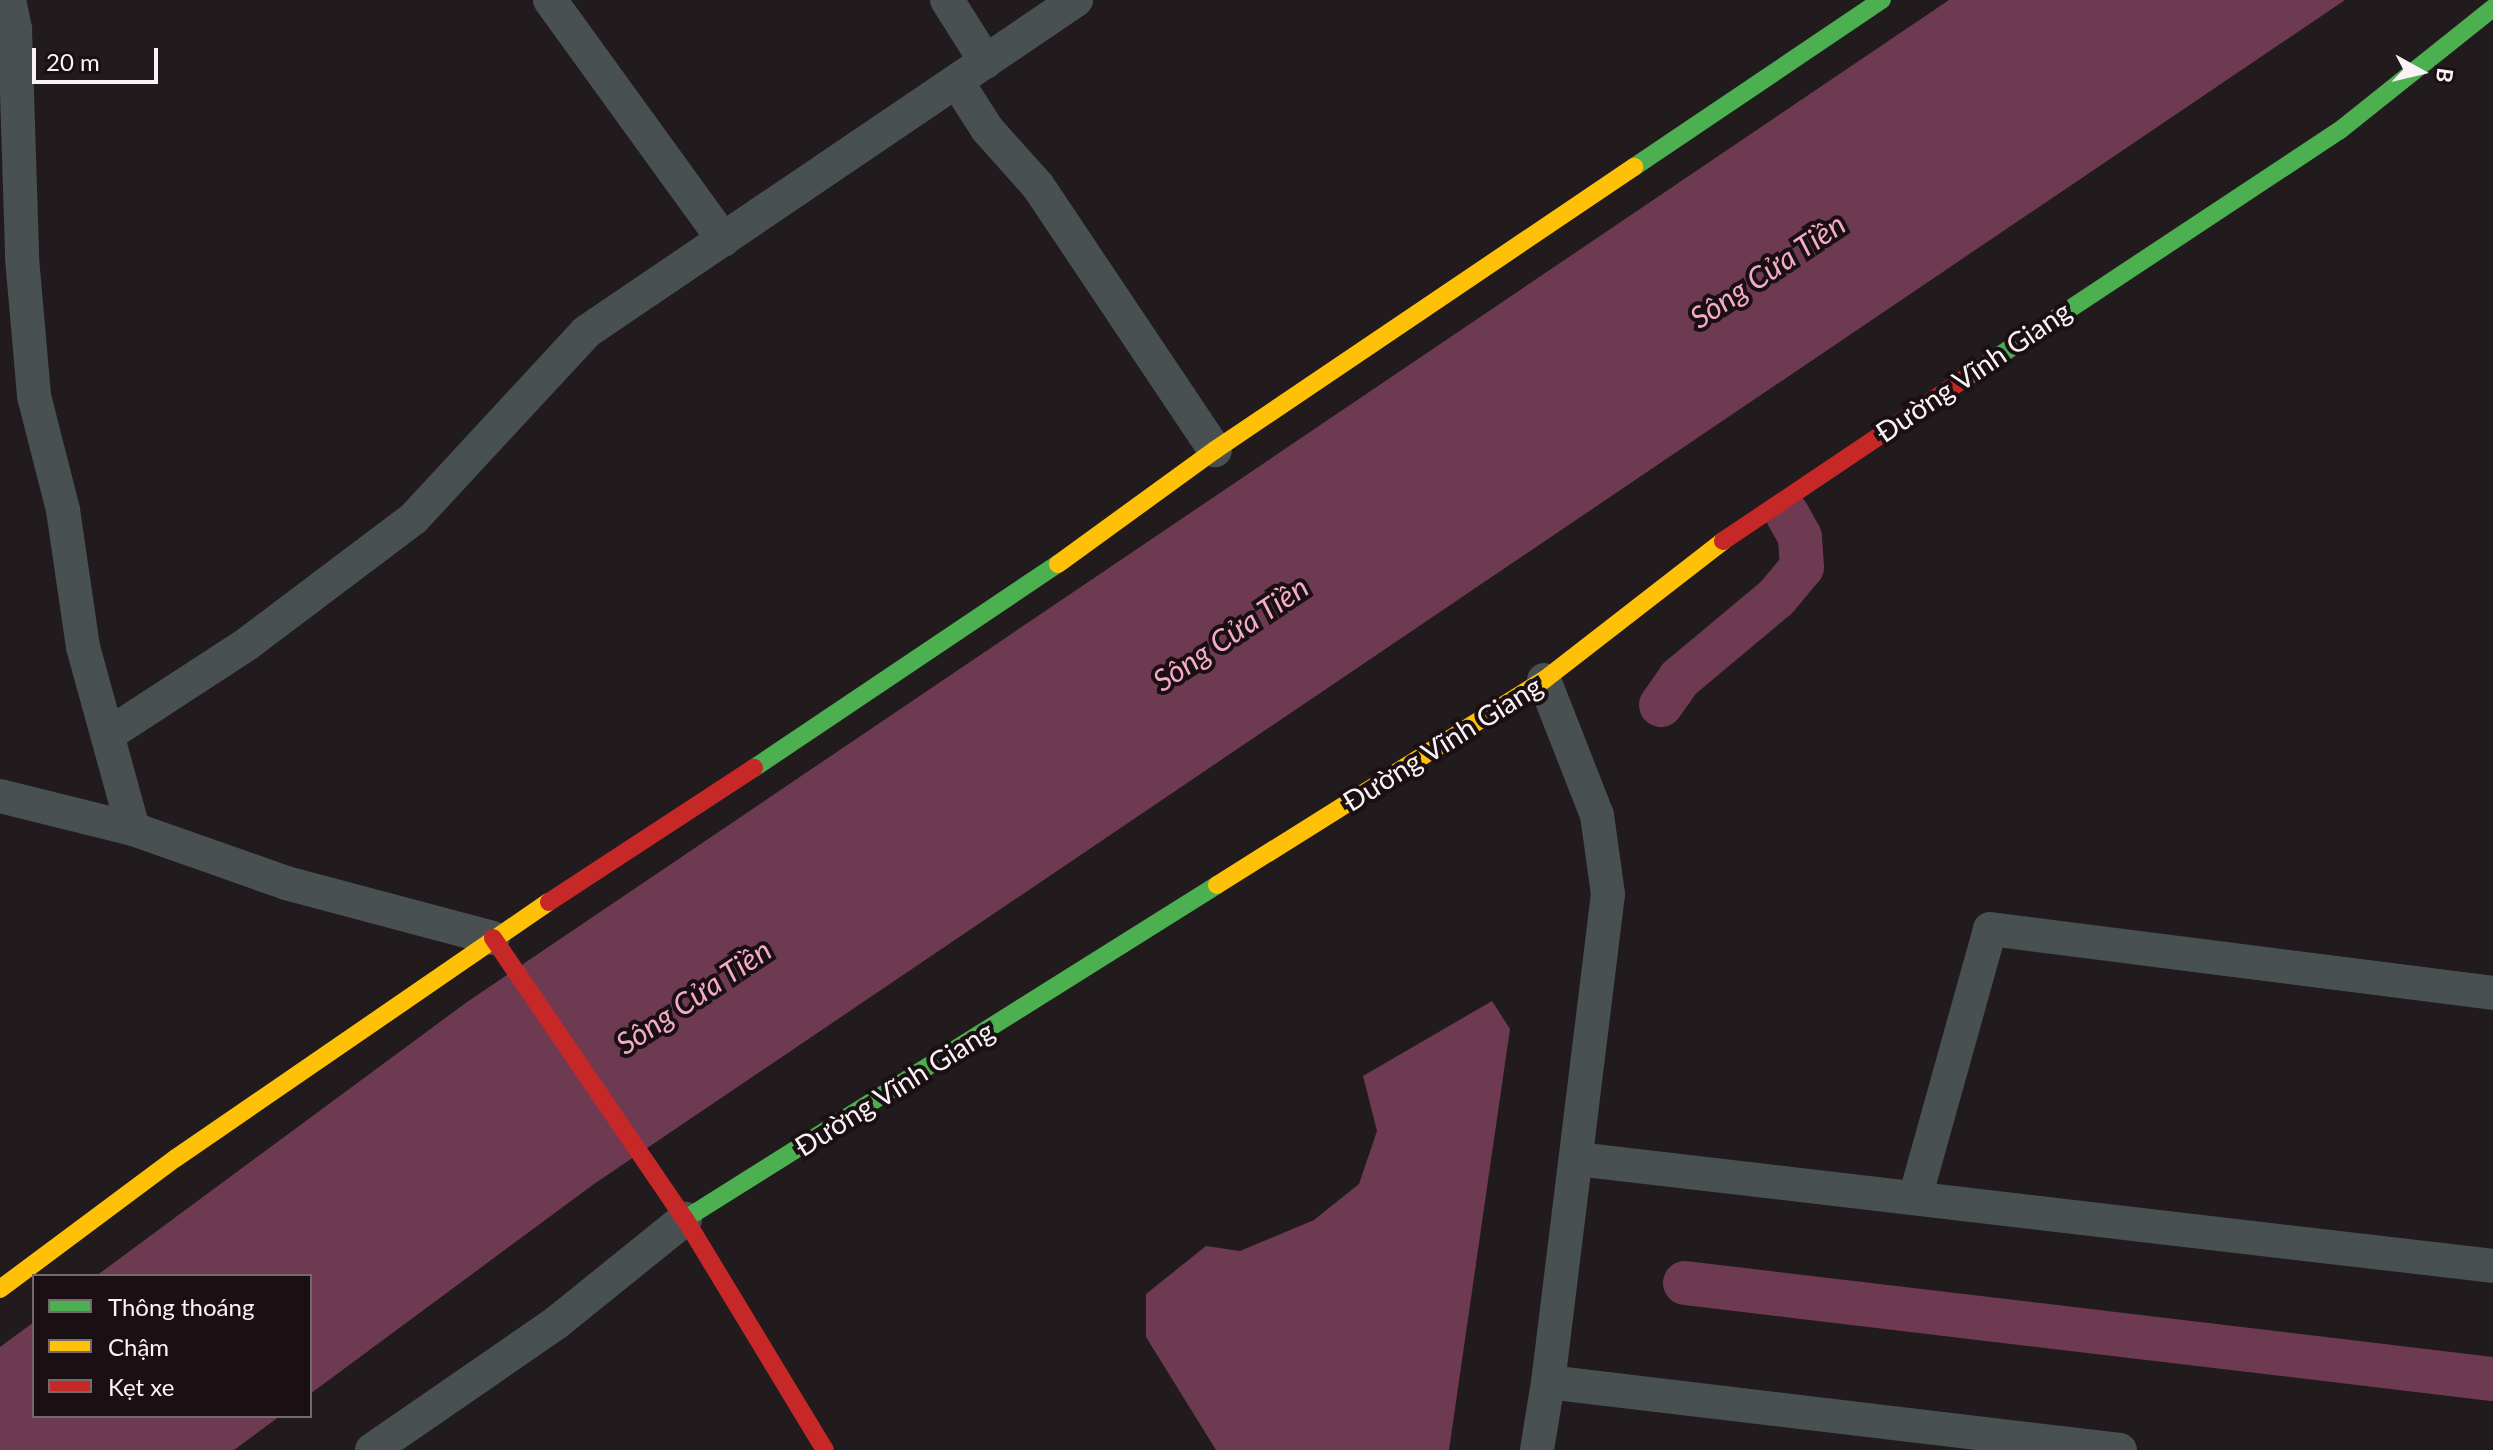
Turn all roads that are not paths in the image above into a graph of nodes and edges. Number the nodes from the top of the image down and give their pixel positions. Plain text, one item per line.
1 (9, 0) edge
2 (550, 0) edge
3 (947, 0) edge
4 (1076, 0) edge
5 (1882, 0) edge
6 (2493, 8) edge
7 (986, 62) junction
8 (957, 82) junction
9 (724, 240) junction
10 (1215, 450) junction
11 (1544, 680) junction
12 (109, 734) junction
13 (0, 796) edge
14 (133, 829) junction
15 (493, 938) junction
16 (2493, 993) edge
17 (1577, 1159) junction
18 (1915, 1198) junction
19 (685, 1219) junction
20 (2493, 1266) edge
21 (0, 1289) edge
22 (1548, 1382) junction
23 (1891, 1438) edge
24 (372, 1450) edge
25 (825, 1450) edge
26 (1537, 1450) edge
27 (2120, 1450) edge

1 - 12 street
2 - 9 street
3 - 7 street
4 - 7 street
5 - 10 street
6 - 11 street, Đường Vĩnh Giang
7 - 8 street
8 - 9 street
8 - 10 street
9 - 12 street
10 - 15 street
11 - 17 street
11 - 19 street, Đường Vĩnh Giang
12 - 14 street
13 - 14 street
14 - 15 street
15 - 19 street
15 - 21 street
16 - 18 street
17 - 18 street
17 - 22 street
18 - 20 street
19 - 24 street, Đường Vĩnh Giang
19 - 25 street
22 - 23 street
22 - 26 street
23 - 27 street

